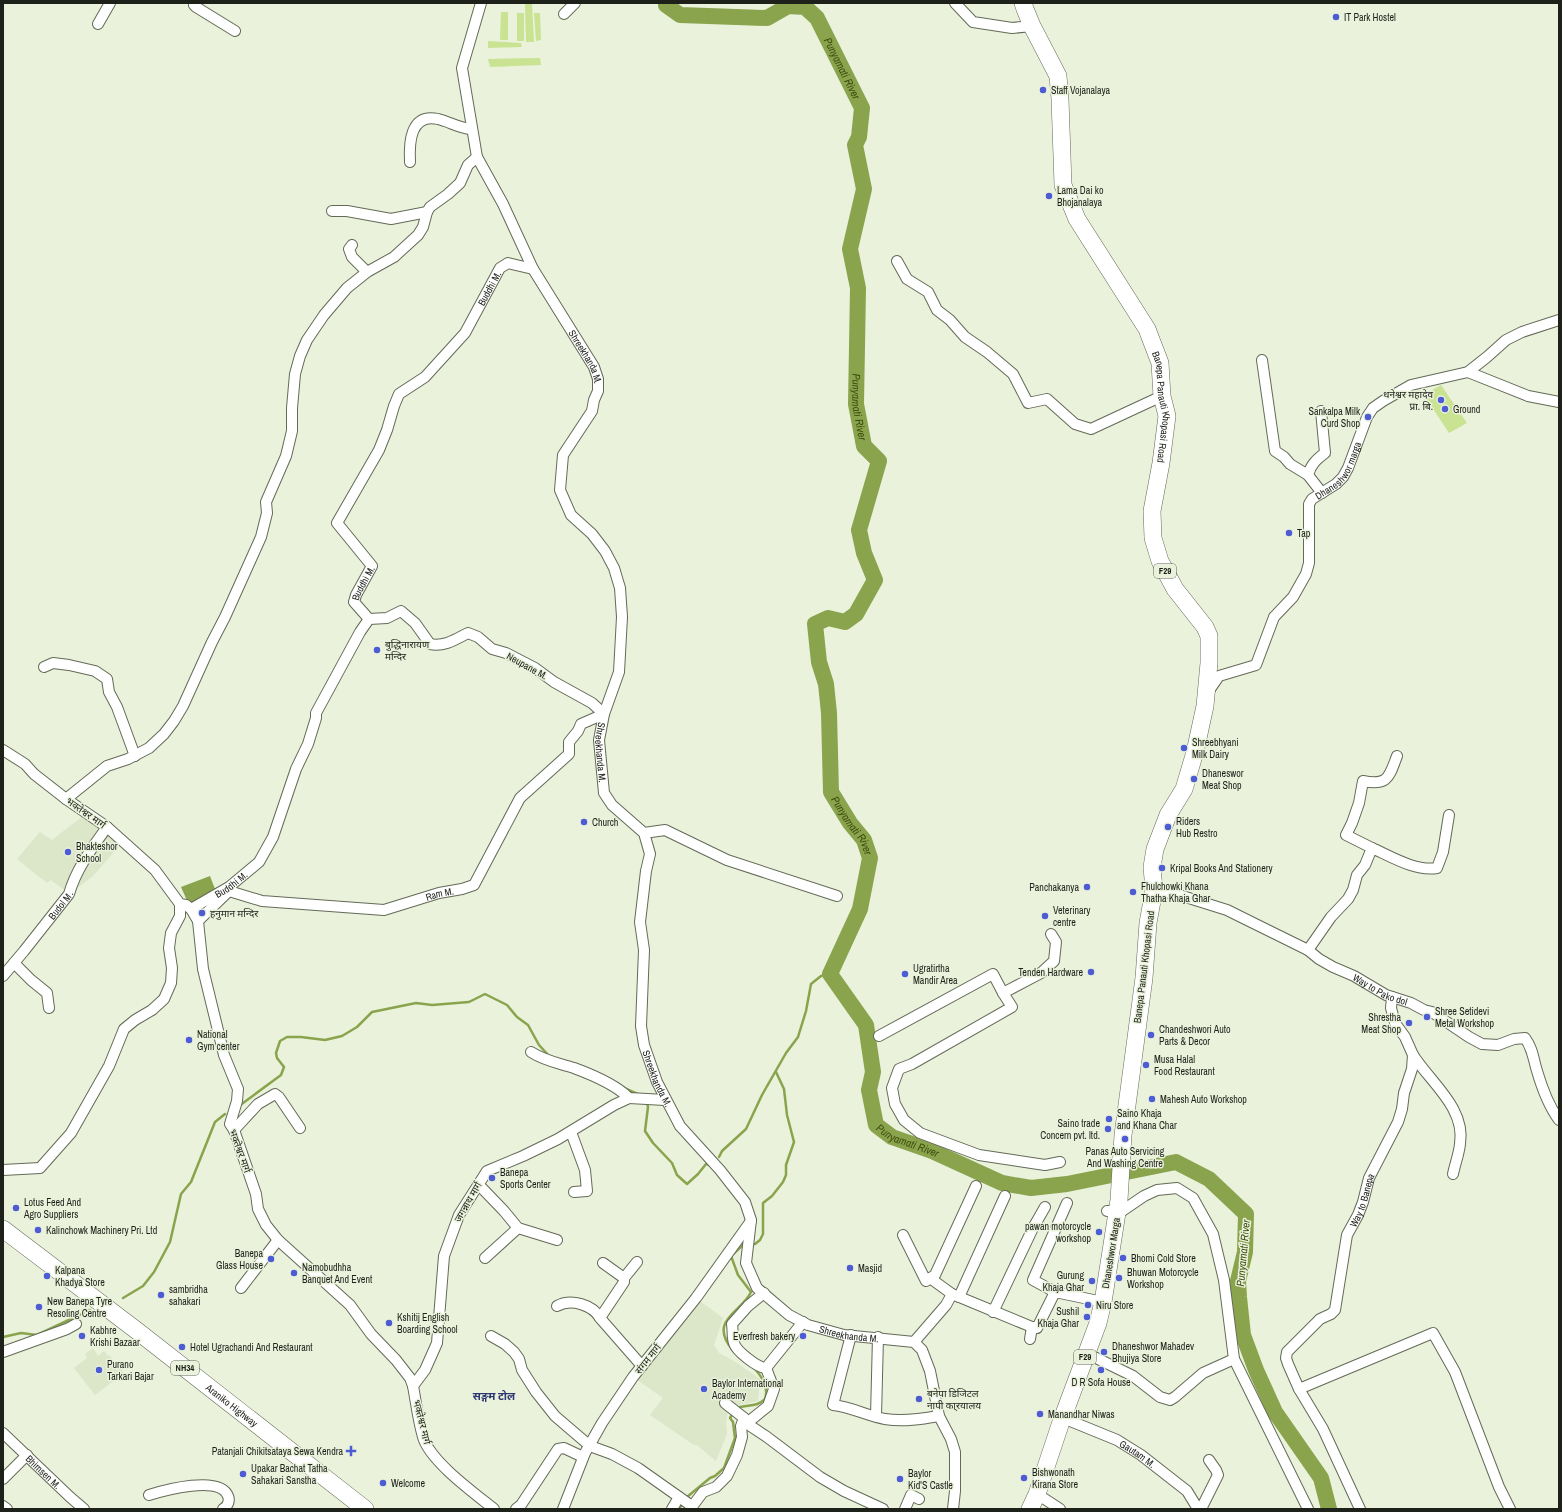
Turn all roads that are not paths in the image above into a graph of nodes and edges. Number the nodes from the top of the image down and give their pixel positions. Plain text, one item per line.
1 (110, 3) edge
2 (195, 3) edge
3 (481, 3) edge
4 (575, 3) edge
5 (955, 3) edge
6 (1024, 3) edge
7 (564, 14) dead end
8 (98, 24) dead end
9 (1032, 26) junction
10 (235, 31) dead end
11 (471, 129) junction
12 (477, 157) junction
13 (410, 162) dead end
14 (332, 210) dead end
15 (427, 212) junction
16 (352, 245) dead end
17 (897, 261) dead end
18 (533, 269) junction
19 (367, 272) junction
20 (1559, 320) edge
21 (1262, 360) dead end
22 (1468, 372) junction
23 (1162, 396) junction
24 (1559, 402) edge
25 (1321, 411) dead end
26 (1308, 475) junction
27 (1322, 493) junction
28 (369, 619) junction
29 (44, 667) dead end
30 (1207, 694) junction
31 (604, 714) junction
32 (3, 750) edge
33 (135, 756) junction
34 (1397, 756) dead end
35 (66, 799) junction
36 (1449, 816) dead end
37 (107, 827) junction
38 (644, 833) junction
39 (1372, 848) junction
40 (1154, 890) junction
41 (837, 896) dead end
42 (180, 904) junction
43 (191, 909) junction
44 (198, 921) junction
45 (1050, 934) dead end
46 (1308, 950) junction
47 (14, 963) junction
48 (3, 976) edge
49 (1003, 993) junction
50 (1392, 997) junction
51 (49, 1008) dead end
52 (879, 1036) dead end
53 (531, 1052) dead end
54 (1413, 1055) junction
55 (633, 1099) junction
56 (663, 1100) junction
57 (1559, 1120) edge
58 (300, 1128) dead end
59 (234, 1130) junction
60 (571, 1132) junction
61 (1060, 1162) dead end
62 (3, 1170) edge
63 (1453, 1174) dead end
64 (478, 1184) junction
65 (976, 1186) dead end
66 (574, 1192) dead end
67 (1005, 1196) dead end
68 (1067, 1203) dead end
69 (1045, 1207) dead end
70 (1114, 1207) junction
71 (751, 1220) junction
72 (518, 1228) junction
73 (3, 1229) edge
74 (903, 1235) dead end
75 (278, 1240) junction
76 (557, 1240) dead end
77 (485, 1258) dead end
78 (637, 1262) dead end
79 (603, 1263) dead end
80 (624, 1278) junction
81 (930, 1278) junction
82 (241, 1288) dead end
83 (1055, 1292) junction
84 (764, 1293) junction
85 (956, 1296) junction
86 (1103, 1302) junction
87 (557, 1306) dead end
88 (993, 1312) junction
89 (600, 1318) junction
90 (803, 1322) junction
91 (76, 1324) dead end
92 (1032, 1327) junction
93 (851, 1335) junction
94 (491, 1336) dead end
95 (878, 1337) junction
96 (1030, 1339) dead end
97 (914, 1342) junction
98 (3, 1352) edge
99 (1086, 1353) junction
100 (1234, 1359) junction
101 (642, 1366) junction
102 (766, 1368) junction
103 (413, 1386) junction
104 (1299, 1389) junction
105 (725, 1403) dead end
106 (876, 1416) junction
107 (939, 1416) junction
108 (1063, 1418) junction
109 (745, 1421) junction
110 (3, 1433) edge
111 (590, 1446) junction
112 (27, 1455) junction
113 (583, 1457) junction
114 (1208, 1460) dead end
115 (3, 1479) edge
116 (149, 1494) dead end
117 (679, 1497) junction
118 (919, 1499) dead end
119 (1303, 1499) junction
120 (1033, 1502) edge
121 (3, 1506) edge
122 (7, 1509) edge
123 (84, 1509) edge
124 (223, 1509) edge
125 (365, 1509) edge
126 (494, 1509) edge
127 (516, 1509) edge
128 (563, 1509) edge
129 (672, 1509) edge
130 (691, 1509) edge
131 (883, 1509) edge
132 (905, 1509) edge
133 (953, 1509) edge
134 (1060, 1509) edge
135 (1198, 1509) edge
136 (1201, 1509) edge
137 (1297, 1509) edge
138 (1308, 1509) edge
139 (1360, 1509) edge
140 (1510, 1509) edge

1 - 8 street
2 - 10 street
3 - 11 street, Shreekhanda M.
4 - 7 street
5 - 9 street
6 - 9 main road, Banepa Panauti Khopasi Road / F29
9 - 23 main road, Banepa Panauti Khopasi Road / F29
11 - 12 street, Shreekhanda M.
11 - 13 street
12 - 15 street
12 - 18 street, Shreekhanda M.
14 - 15 street
15 - 19 street
16 - 19 street
17 - 23 street
18 - 28 street, Buddhi M.
18 - 31 street, Shreekhanda M.
19 - 33 street
20 - 22 street, Dhaneshwor marga
21 - 26 street
22 - 24 street
22 - 27 street, Dhaneshwor marga
23 - 30 main road, Banepa Panauti Khopasi Road / F29
25 - 26 street
26 - 27 street
27 - 30 street, Dhaneshwor marga
28 - 31 street, Neupane M.
28 - 43 street, Buddhi M.
29 - 33 street
30 - 40 main road, Banepa Panauti Khopasi Road / F29
31 - 38 street, Shreekhanda M.
31 - 44 street, Ram M.
32 - 35 street, भक्तेश्वर मार्ग
33 - 35 street
34 - 39 street
35 - 37 street, भक्तेश्वर मार्ग
36 - 39 street
37 - 42 street, भक्तेश्वर मार्ग
37 - 47 street, Budol M.
38 - 41 street
38 - 56 street, Shreekhanda M.
39 - 46 street
40 - 46 street, Way to Pako dol
40 - 70 main road, Banepa Panauti Khopasi Road / F29
42 - 43 street, भक्तेश्वर मार्ग
42 - 62 street
43 - 44 street, भक्तेश्वर मार्ग
44 - 59 street, भक्तेश्वर मार्ग
45 - 49 street
46 - 50 street, Way to Pako dol
47 - 48 street, Budol M.
47 - 51 street
49 - 52 street
49 - 61 street
50 - 54 street
50 - 57 street, Way to Pako dol
53 - 55 street
54 - 63 street
54 - 104 street, Way to Banepa
55 - 56 street
55 - 60 street, जगन्नाथ मार्ग
56 - 71 street, Shreekhanda M.
58 - 59 street
59 - 75 street, भक्तेश्वर मार्ग
60 - 64 street, जगन्नाथ मार्ग
60 - 66 street
64 - 72 street
64 - 103 street, जगन्नाथ मार्ग
65 - 81 street
67 - 85 street
68 - 83 street
69 - 88 street
70 - 86 main road, Dhaneshwor Marga / F29
70 - 100 street
71 - 84 street, Shreekhanda M.
71 - 101 street, संगम मार्ग
72 - 76 street
72 - 77 street
73 - 125 main road, Araniko Highway / NH34
74 - 81 street
75 - 82 street
75 - 103 street, भक्तेश्वर मार्ग
78 - 80 street
79 - 80 street
80 - 89 street
81 - 85 street
83 - 86 street
83 - 92 street
84 - 90 street, Shreekhanda M.
84 - 102 street
85 - 88 street
85 - 97 street
86 - 99 main road, Dhaneshwor Marga / F29
87 - 89 street
88 - 92 street
89 - 101 street
90 - 93 street, Shreekhanda M.
90 - 102 street
91 - 98 street
92 - 96 street
93 - 95 street, Shreekhanda M.
93 - 106 street
94 - 111 street
95 - 97 street, Shreekhanda M.
95 - 106 street
97 - 107 street
99 - 100 street
99 - 108 main road, Dhaneshwor Marga / F29
100 - 119 street
101 - 111 street, संगम मार्ग
102 - 109 street
103 - 126 street, भक्तेश्वर मार्ग
104 - 139 street
104 - 140 street
105 - 109 street
106 - 107 street
107 - 133 street
108 - 120 main road, Dhaneshwor Marga / F29
108 - 135 street, Gautam M.
109 - 130 street
109 - 131 street
110 - 112 street, Bhimsen M.
111 - 113 street, संगम मार्ग
111 - 117 street
112 - 115 street
112 - 123 street, Bhimsen M.
113 - 127 street
113 - 128 street, संगम मार्ग
114 - 136 street
116 - 124 street
117 - 129 street
117 - 130 street
118 - 132 street
119 - 137 street
119 - 138 street
120 - 134 street
121 - 122 street

